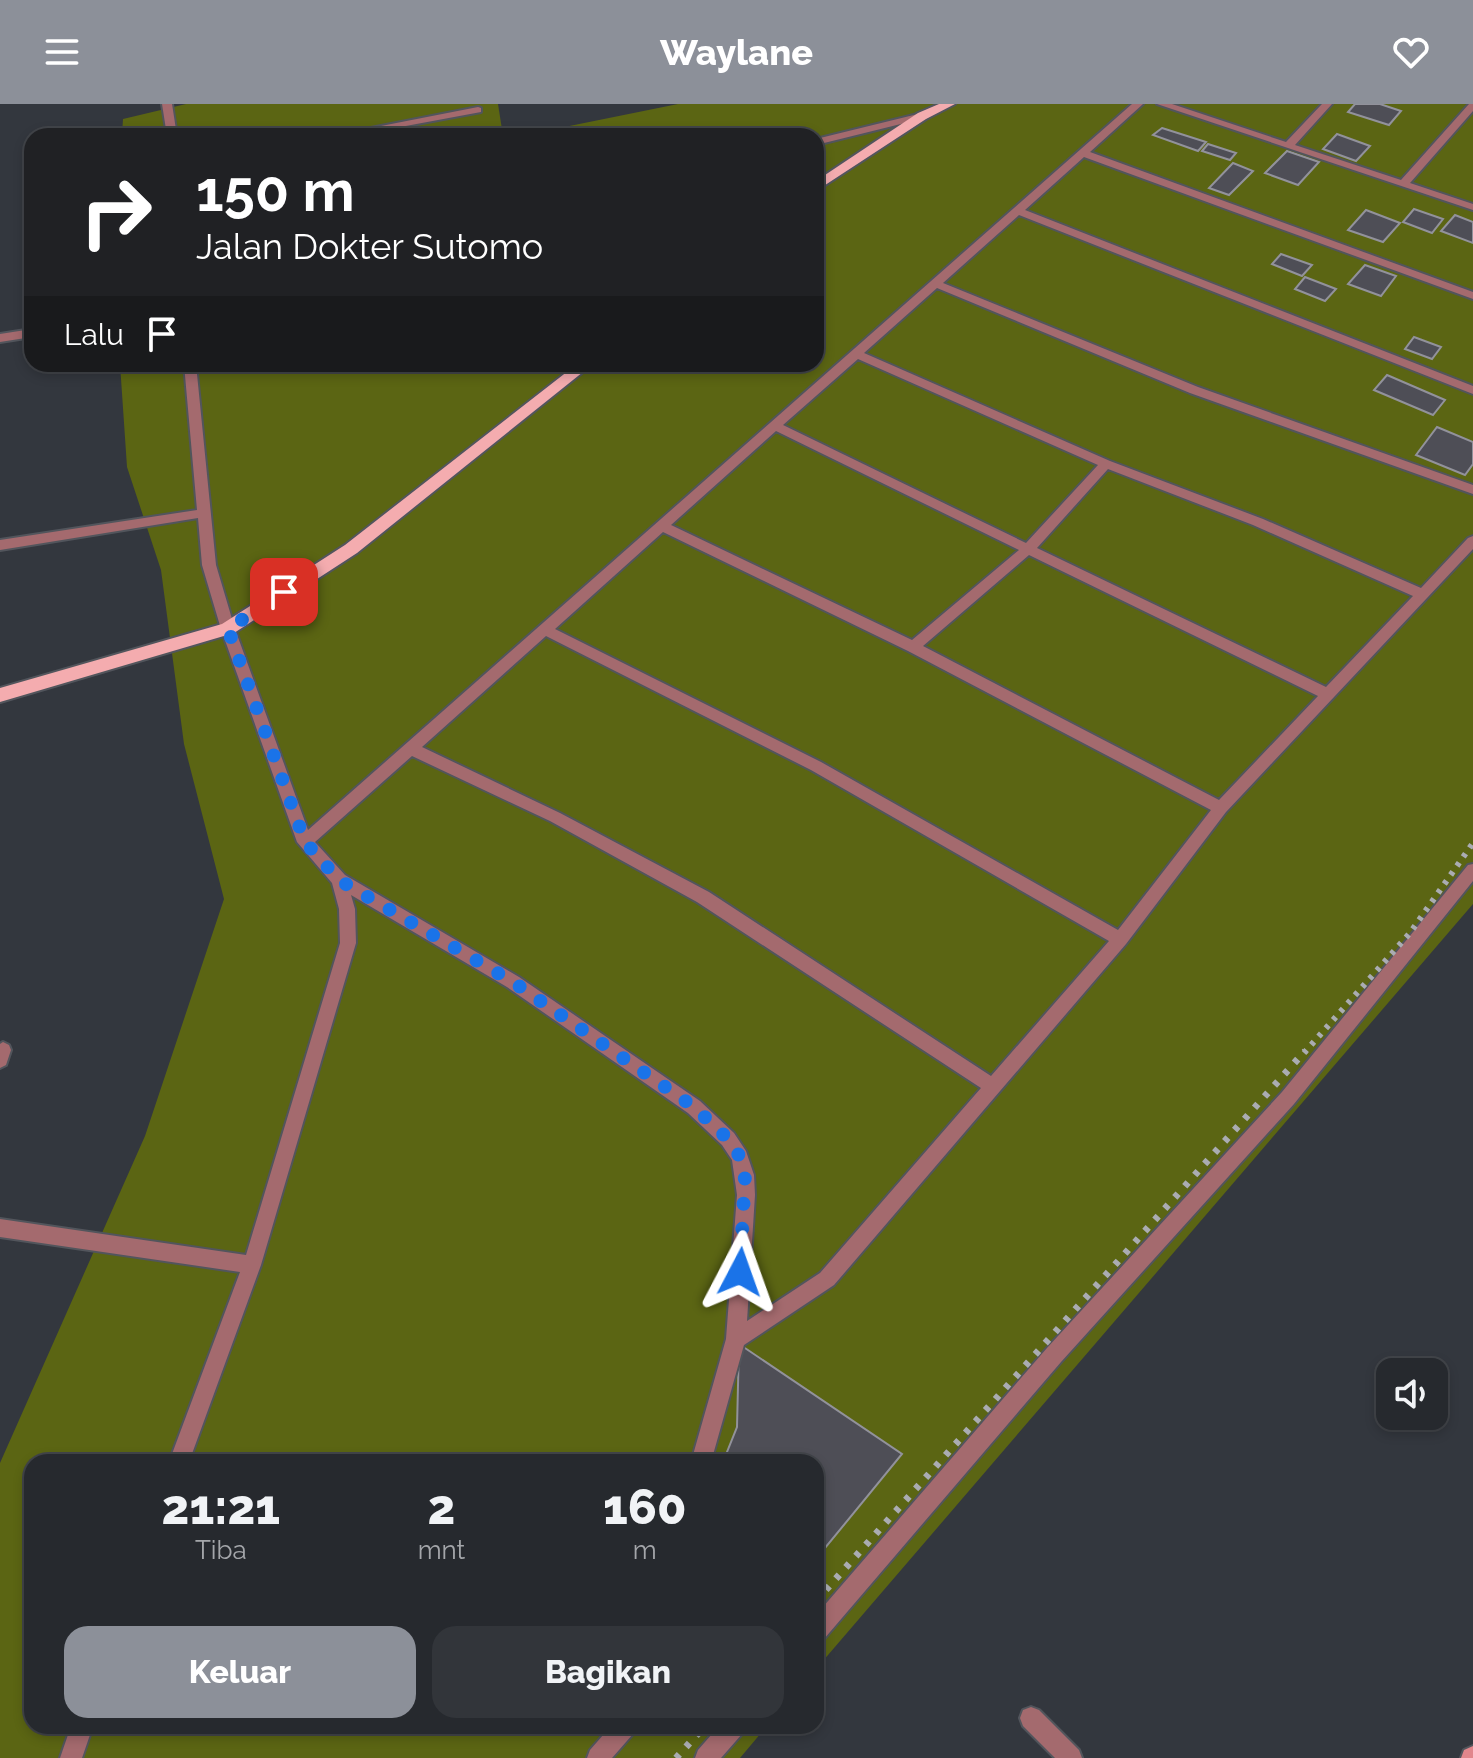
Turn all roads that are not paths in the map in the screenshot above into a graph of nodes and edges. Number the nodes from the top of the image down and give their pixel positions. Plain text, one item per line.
1 (167, 104) edge
2 (1138, 104) edge
3 (1162, 104) edge
4 (1327, 104) edge
5 (941, 105) edge
6 (1473, 105) edge
7 (478, 110) dead end
8 (922, 116) junction
9 (171, 128) edge
10 (379, 128) edge
11 (824, 140) edge
12 (1289, 145) junction
13 (1083, 153) junction
14 (824, 182) edge
15 (1404, 183) junction
16 (1473, 207) edge
17 (1018, 211) junction
18 (937, 284) junction
19 (1473, 296) edge
20 (24, 334) edge
21 (0, 338) edge
22 (857, 354) junction
23 (191, 372) edge
24 (576, 372) edge
25 (1473, 390) edge
26 (773, 425) junction
27 (1106, 464) junction
28 (1473, 490) edge
29 (203, 513) junction
30 (662, 526) junction
31 (1473, 541) edge
32 (0, 545) edge
33 (1027, 550) junction
34 (1424, 595) junction
35 (228, 629) junction
36 (544, 629) junction
37 (913, 647) junction
38 (0, 695) edge
39 (1329, 695) junction
40 (410, 748) junction
41 (1221, 808) junction
42 (305, 842) junction
43 (1473, 870) edge
44 (339, 880) junction
45 (1120, 939) junction
46 (993, 1086) junction
47 (0, 1228) edge
48 (252, 1265) junction
49 (736, 1339) junction
50 (182, 1454) edge
51 (703, 1454) edge
52 (824, 1622) edge
53 (1031, 1718) dead end
54 (79, 1734) edge
55 (618, 1734) edge
56 (727, 1734) edge
57 (71, 1758) edge
58 (598, 1758) edge
59 (706, 1758) edge
60 (1071, 1758) edge

1 - 9 street
2 - 13 street
3 - 12 street
4 - 12 street
5 - 8 main road
6 - 15 street
7 - 10 street
8 - 11 street
8 - 14 main road
12 - 15 street
13 - 17 street
13 - 19 street
15 - 16 street
17 - 18 street
17 - 25 street
18 - 22 street
18 - 28 street
20 - 21 street
22 - 26 street
22 - 27 street
23 - 29 street
24 - 35 main road
26 - 30 street
26 - 33 street
27 - 33 street
27 - 34 street
29 - 32 street
29 - 35 street
30 - 36 street
30 - 37 street
31 - 34 street
33 - 37 street
33 - 39 street
34 - 39 street
35 - 38 main road
35 - 42 street
36 - 40 street
36 - 45 street
37 - 41 street
39 - 41 street
40 - 42 street
40 - 46 street
41 - 45 street
42 - 44 street
43 - 52 street
44 - 48 street
44 - 49 street
45 - 46 street
46 - 49 street
47 - 48 street
48 - 50 street
49 - 51 street
53 - 60 street
54 - 57 street
55 - 58 street
56 - 59 street

